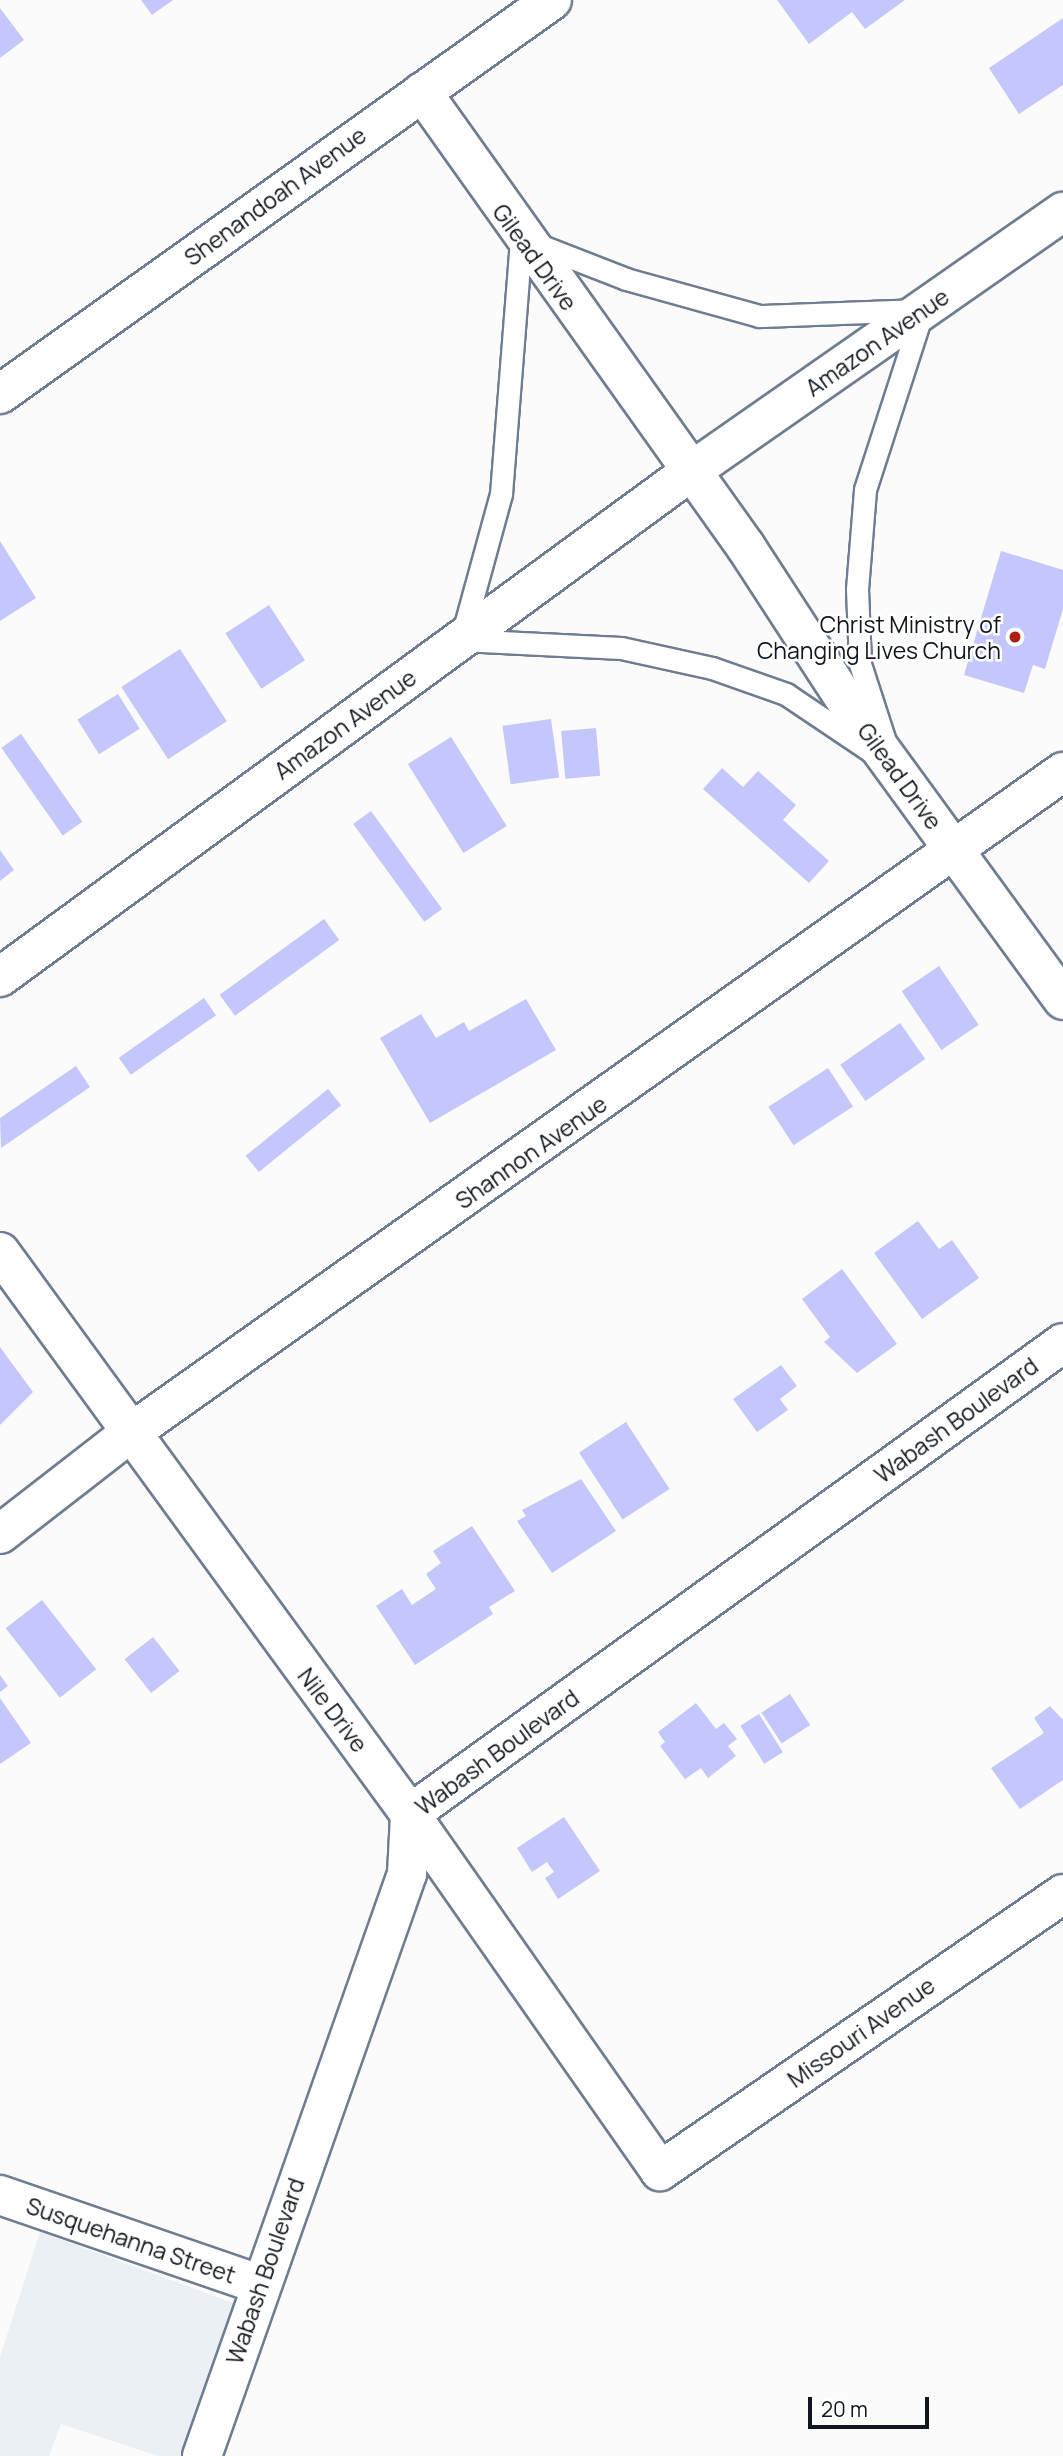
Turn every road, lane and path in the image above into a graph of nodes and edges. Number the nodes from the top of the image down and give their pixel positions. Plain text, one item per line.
1 (552, 0) edge
2 (422, 92) junction
3 (1063, 212) edge
4 (521, 238) junction
5 (922, 310) junction
6 (0, 394) edge
7 (690, 472) junction
8 (461, 640) junction
9 (893, 766) junction
10 (1063, 772) edge
11 (953, 849) junction
12 (0, 977) edge
13 (1063, 1000) edge
14 (0, 1252) edge
15 (1063, 1343) edge
16 (129, 1434) junction
17 (0, 1534) edge
18 (410, 1814) junction
19 (1063, 1894) edge
20 (660, 2171) joint
21 (0, 2195) edge
22 (261, 2285) junction
23 (202, 2456) edge

1 - 2 street, Shenandoah Avenue
2 - 4 street, Gilead Drive
2 - 6 street, Shenandoah Avenue
3 - 5 street, Amazon Avenue
4 - 5 lane
4 - 7 street, Gilead Drive
4 - 8 lane
5 - 7 street, Amazon Avenue
5 - 9 lane
7 - 8 street, Amazon Avenue
7 - 9 street, Gilead Drive
8 - 9 lane
8 - 12 street, Amazon Avenue
9 - 11 street, Gilead Drive
10 - 11 street, Shannon Avenue
11 - 13 street, Gilead Drive
11 - 16 street, Shannon Avenue
14 - 16 street, Nile Drive
15 - 18 street, Wabash Boulevard
16 - 17 street, Shannon Avenue
16 - 18 street, Nile Drive
18 - 20 street, Nile Drive
18 - 22 street, Wabash Boulevard
19 - 20 street, Missouri Avenue
21 - 22 street, Susquehanna Street
22 - 23 street, Wabash Boulevard

